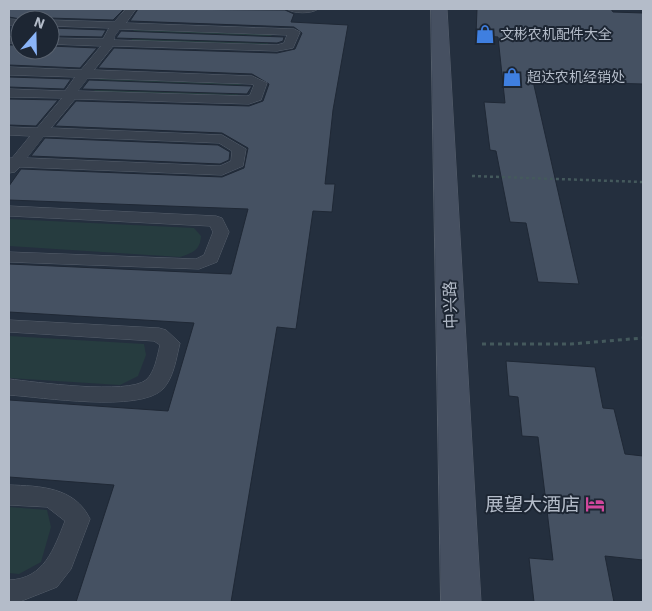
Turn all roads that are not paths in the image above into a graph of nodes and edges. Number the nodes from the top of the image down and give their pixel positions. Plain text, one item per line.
1 (131, 9) edge
2 (292, 9) edge
3 (313, 9) edge
4 (439, 9) edge
5 (60, 23) edge
6 (117, 25) junction
7 (60, 41) edge
8 (110, 43) junction
9 (9, 71) edge
10 (84, 74) junction
11 (9, 93) edge
12 (70, 95) junction
13 (9, 131) edge
14 (40, 132) junction
15 (11, 165) edge
16 (9, 211) edge
17 (9, 257) edge
18 (9, 326) edge
19 (9, 387) edge
20 (9, 494) edge
21 (9, 592) edge
22 (461, 602) edge

1 - 6 lane
2 - 3 lane
4 - 22 main road, 中兴路
5 - 6 lane
6 - 8 lane
6 - 8 lane
7 - 8 lane
8 - 10 lane
9 - 10 lane
10 - 12 lane
10 - 12 lane
11 - 12 lane
12 - 14 lane
13 - 14 lane
14 - 15 lane
14 - 15 lane
16 - 17 lane
18 - 19 lane
20 - 21 lane

